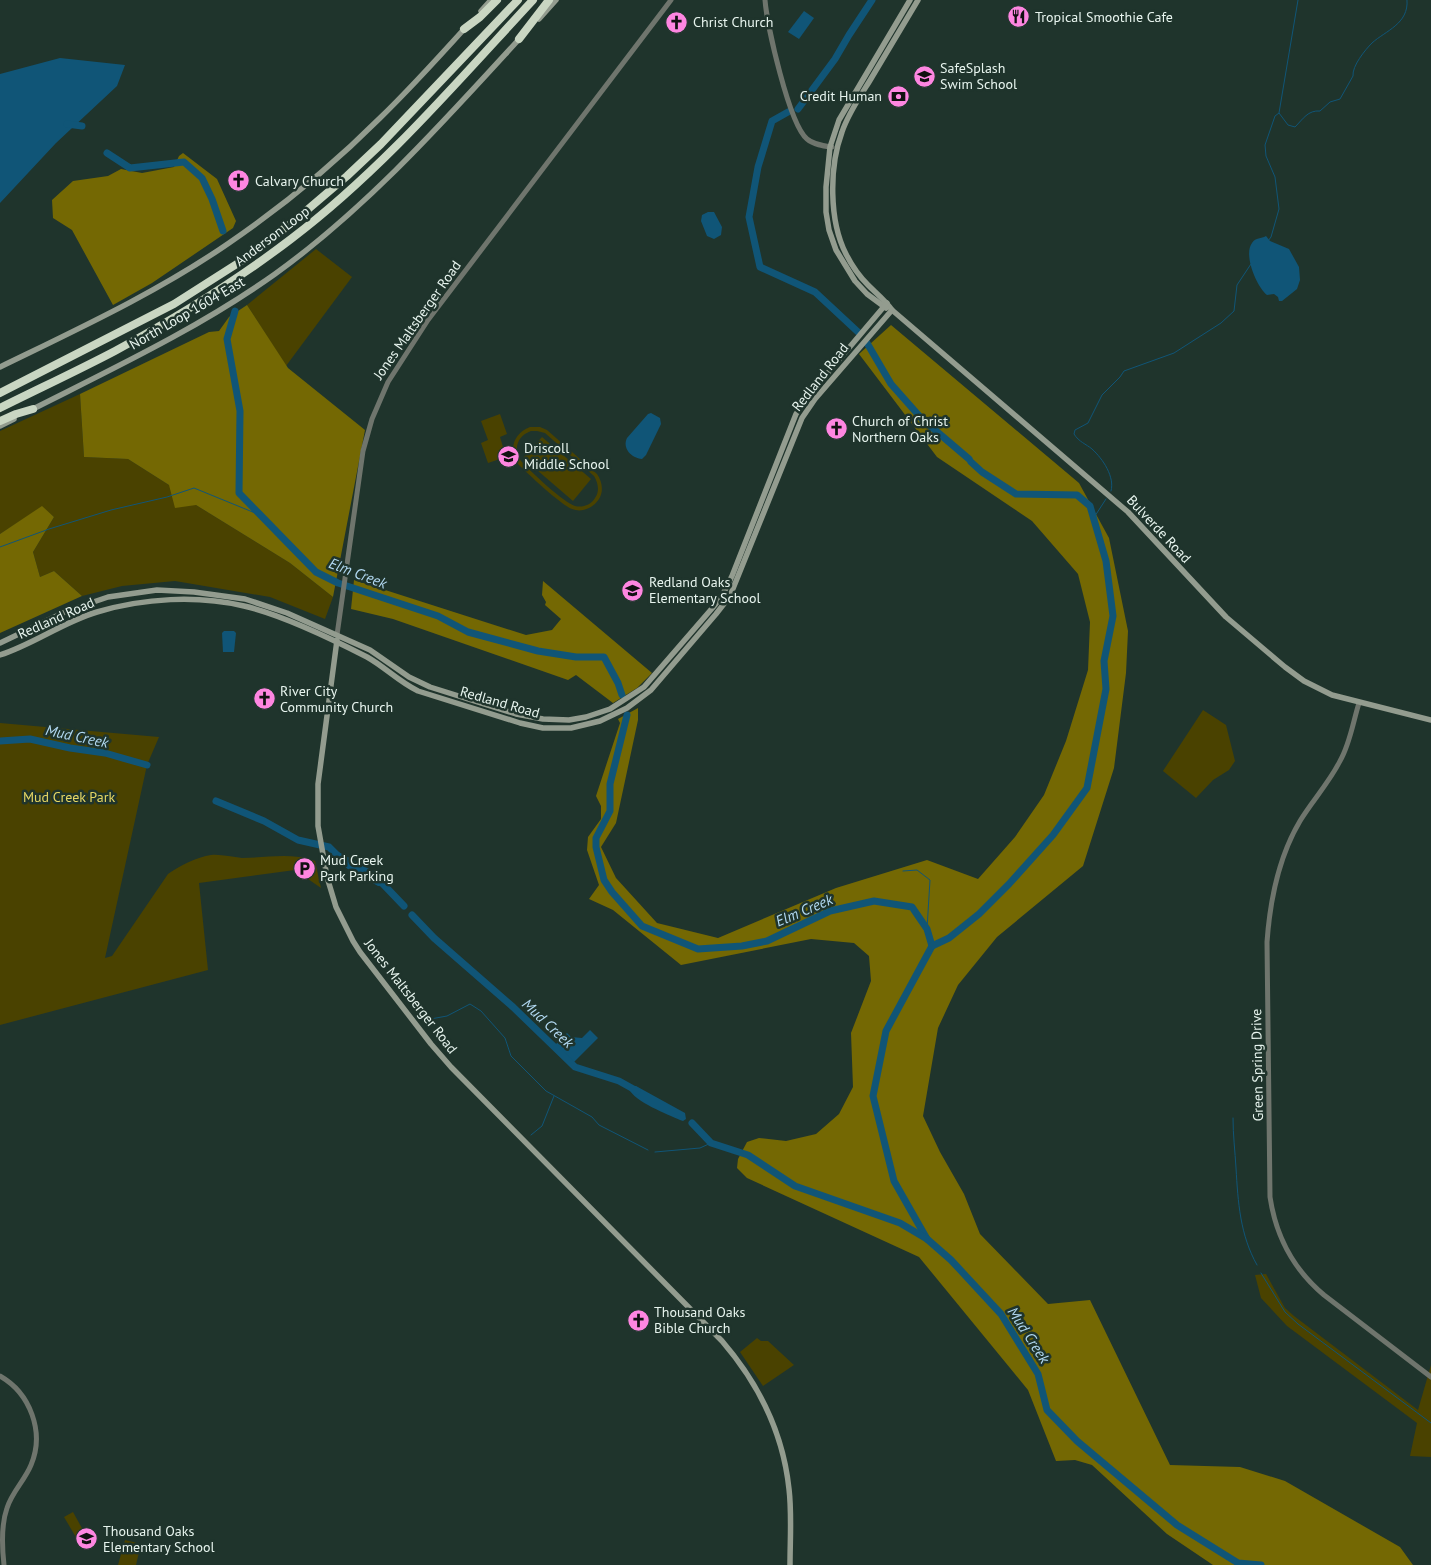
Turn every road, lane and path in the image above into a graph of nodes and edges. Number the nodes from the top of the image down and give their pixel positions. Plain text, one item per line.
1 (491, 0) edge
2 (497, 0) edge
3 (518, 0) edge
4 (533, 0) edge
5 (549, 0) edge
6 (556, 0) edge
7 (671, 0) edge
8 (765, 0) edge
9 (910, 0) edge
10 (918, 0) edge
11 (464, 29) junction
12 (886, 39) junction
13 (519, 40) junction
14 (892, 43) junction
15 (830, 147) junction
16 (838, 148) junction
17 (885, 305) junction
18 (892, 310) junction
19 (0, 367) edge
20 (0, 393) edge
21 (0, 408) edge
22 (33, 409) junction
23 (0, 421) edge
24 (0, 426) edge
25 (338, 635) junction
26 (336, 642) junction
27 (0, 643) edge
28 (0, 655) edge
29 (1359, 703) junction
30 (1431, 720) edge
31 (0, 1376) edge
32 (1431, 1377) edge
33 (4, 1565) edge
34 (790, 1565) edge

1 - 11 main road
2 - 11 highway
3 - 20 highway, Anderson Loop
4 - 21 highway, Anderson Loop
5 - 13 highway
6 - 13 main road, North Loop 1604 East
7 - 25 street, Jones Maltsberger Road
8 - 15 street
9 - 12 main road, Bulverde Road
10 - 14 main road, Bulverde Road
11 - 19 main road
12 - 14 main road
12 - 15 main road, Bulverde Road
13 - 22 main road, North Loop 1604 East
14 - 16 main road, Bulverde Road
15 - 16 street
15 - 17 main road, Bulverde Road
16 - 17 main road, Bulverde Road
17 - 18 main road, Bulverde Road
17 - 25 main road, Redland Road
18 - 26 main road, Redland Road
18 - 29 main road, Bulverde Road
22 - 23 highway
22 - 24 main road, North Loop 1604 East
25 - 26 main road, Jones Maltsberger Road
25 - 27 main road, Redland Road
26 - 28 main road, Redland Road
26 - 34 main road, Jones Maltsberger Road
29 - 30 main road, Bulverde Road
29 - 32 street, Green Spring Drive
31 - 33 street

